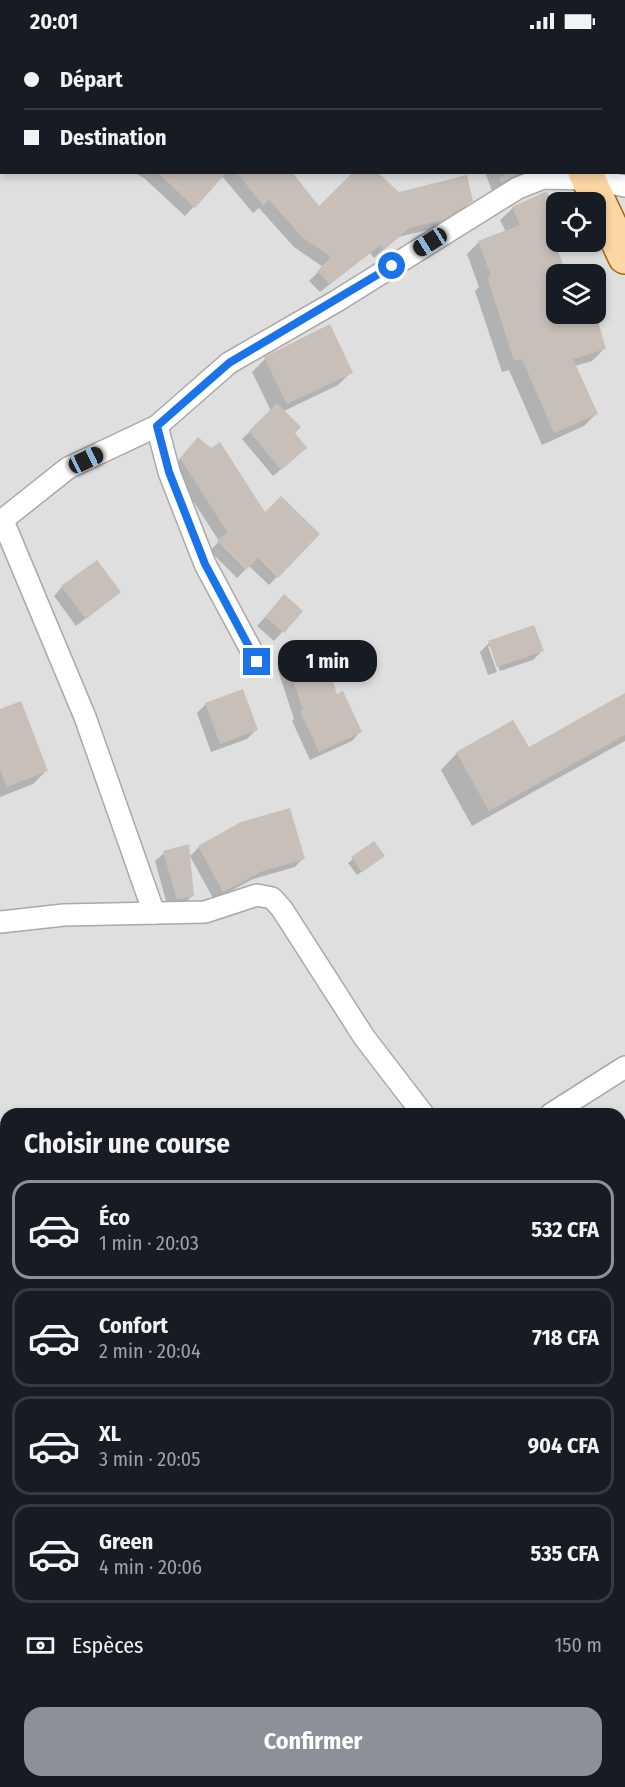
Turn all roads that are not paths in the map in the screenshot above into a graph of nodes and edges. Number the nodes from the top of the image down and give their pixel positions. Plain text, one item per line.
1 (586, 176) edge
2 (624, 185) edge
3 (625, 257) edge
4 (157, 426) junction
5 (2, 522) edge
6 (257, 662) dead end
7 (154, 913) junction
8 (0, 922) edge
9 (625, 1067) edge
10 (418, 1108) edge
11 (560, 1108) edge

1 - 2 street
1 - 3 main road
1 - 4 street
4 - 5 street
4 - 6 street
5 - 7 street
7 - 8 street
7 - 10 street
9 - 11 street

